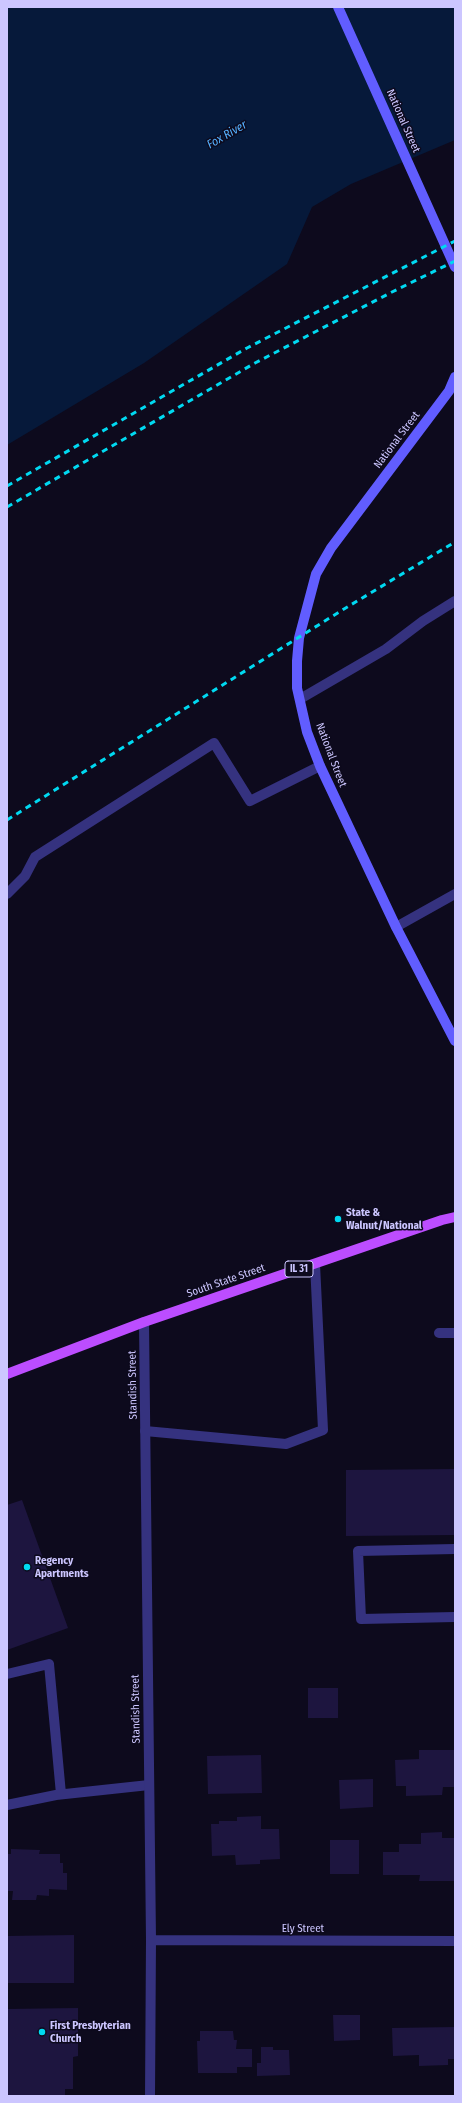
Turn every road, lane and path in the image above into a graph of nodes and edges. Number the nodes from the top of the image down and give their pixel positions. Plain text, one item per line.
1 (338, 7) edge
2 (455, 266) edge
3 (455, 377) edge
4 (455, 601) edge
5 (300, 699) junction
6 (320, 766) junction
7 (7, 894) edge
8 (455, 894) edge
9 (396, 927) junction
10 (455, 1041) edge
11 (455, 1217) edge
12 (315, 1264) junction
13 (144, 1322) junction
14 (438, 1333) dead end
15 (455, 1333) edge
16 (7, 1374) edge
17 (145, 1431) junction
18 (455, 1549) edge
19 (455, 1617) edge
20 (7, 1674) edge
21 (149, 1785) junction
22 (61, 1794) junction
23 (7, 1806) edge
24 (151, 1940) junction
25 (455, 1941) edge
26 (150, 2096) edge

1 - 2 street, National Street
3 - 5 street, National Street
4 - 5 street
5 - 6 street, National Street
6 - 7 street
6 - 9 street, National Street
8 - 9 street
9 - 10 street, National Street
11 - 12 main road, South State Street / IL 31
12 - 13 main road, South State Street / IL 31
12 - 17 street
13 - 16 main road, South State Street / IL 31
13 - 17 street, Standish Street
14 - 15 street
17 - 21 street, Standish Street
18 - 19 street
20 - 22 street
21 - 22 street
21 - 24 street, Standish Street
22 - 23 street
24 - 25 street, Ely Street
24 - 26 street, Standish Street

